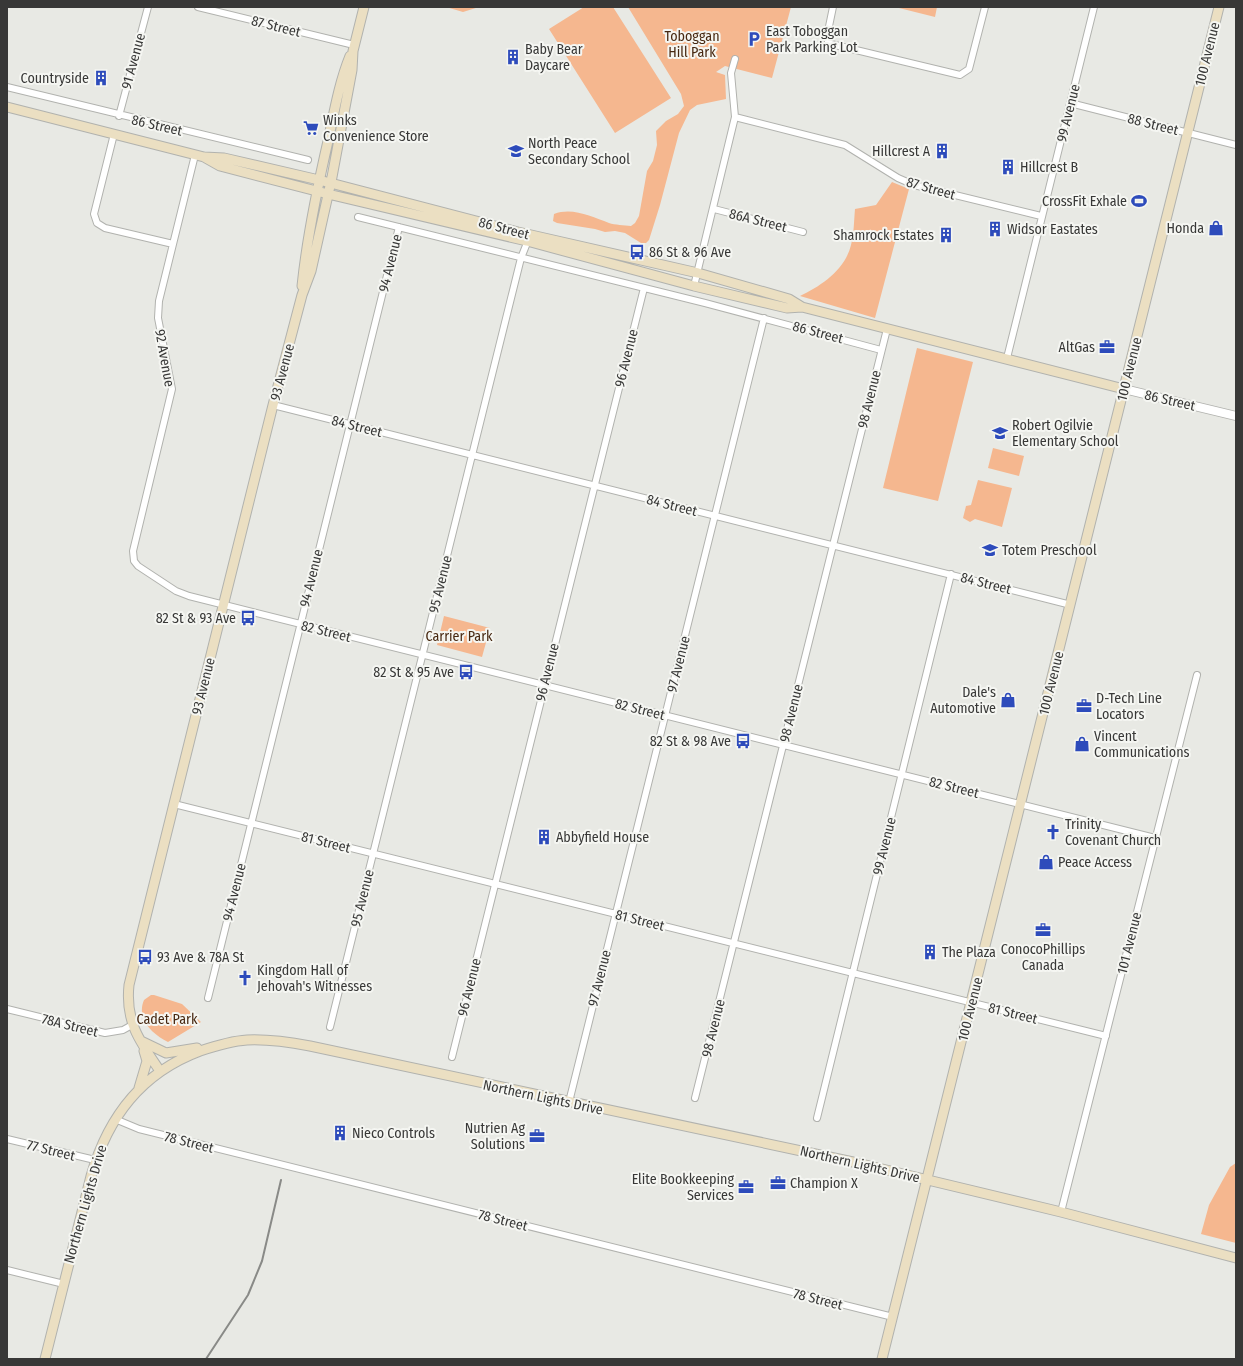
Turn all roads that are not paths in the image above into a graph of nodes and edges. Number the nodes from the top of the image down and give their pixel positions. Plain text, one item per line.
1 (148, 7) edge
2 (198, 7) edge
3 (364, 7) edge
4 (834, 7) edge
5 (985, 7) edge
6 (1094, 7) edge
7 (1219, 7) edge
8 (353, 48) junction
9 (735, 58) dead end
10 (7, 88) edge
11 (1070, 103) junction
12 (7, 107) edge
13 (119, 116) junction
14 (735, 117) junction
15 (1188, 132) junction
16 (114, 134) junction
17 (1236, 145) edge
18 (200, 156) junction
19 (308, 160) dead end
20 (320, 180) junction
21 (331, 183) junction
22 (317, 192) junction
23 (328, 194) junction
24 (714, 209) junction
25 (1041, 216) junction
26 (358, 218) dead end
27 (398, 227) junction
28 (803, 232) dead end
29 (529, 238) junction
30 (173, 244) junction
31 (522, 258) junction
32 (698, 273) junction
33 (694, 286) junction
34 (644, 288) junction
35 (302, 295) junction
36 (802, 307) junction
37 (764, 318) junction
38 (887, 329) junction
39 (881, 350) junction
40 (1007, 358) junction
41 (1124, 389) junction
42 (273, 405) junction
43 (1236, 416) edge
44 (349, 424) junction
45 (472, 455) junction
46 (594, 486) junction
47 (715, 515) junction
48 (833, 545) junction
49 (134, 561) joint
50 (951, 574) junction
51 (224, 605) junction
52 (1071, 605) junction
53 (300, 624) junction
54 (422, 655) junction
55 (1197, 675) dead end
56 (544, 685) junction
57 (665, 715) junction
58 (784, 745) junction
59 (902, 774) junction
60 (174, 804) junction
61 (1021, 804) junction
62 (250, 823) junction
63 (1155, 838) junction
64 (372, 853) junction
65 (495, 884) junction
66 (615, 914) junction
67 (734, 943) junction
68 (852, 973) junction
69 (208, 998) dead end
70 (972, 1003) junction
71 (7, 1009) edge
72 (132, 1025) junction
73 (330, 1027) dead end
74 (1106, 1036) junction
75 (139, 1040) junction
76 (215, 1046) junction
77 (452, 1057) dead end
78 (160, 1071) junction
79 (139, 1089) junction
80 (695, 1098) dead end
81 (568, 1102) junction
82 (816, 1118) dead end
83 (115, 1120) junction
84 (7, 1139) edge
85 (95, 1160) junction
86 (928, 1179) junction
87 (1061, 1212) junction
88 (1236, 1258) edge
89 (7, 1270) edge
90 (64, 1284) junction
91 (893, 1317) junction
92 (45, 1359) edge
93 (882, 1359) edge

1 - 13 street, 91 Avenue
2 - 8 street, 87 Street
3 - 8 main road, 93 Avenue
4 - 5 street
6 - 11 street, 99 Avenue
7 - 15 main road, 100 Avenue
8 - 20 main road, 93 Avenue
8 - 21 main road, 93 Avenue
9 - 14 street
10 - 13 street, 86 Street
11 - 15 street, 88 Street
11 - 25 street, 99 Avenue
12 - 16 main road, 86 Street
13 - 19 street, 86 Street
14 - 24 street
14 - 25 street, 87 Street
15 - 17 street, 88 Street
15 - 41 main road, 100 Avenue
16 - 18 main road, 86 Street
16 - 30 street
18 - 20 main road, 86 Street
18 - 22 main road, 86 Street
18 - 30 street, 92 Avenue
20 - 21 main road, 86 Street
20 - 22 main road, 93 Avenue
21 - 23 main road, 93 Avenue
21 - 29 main road, 86 Street
22 - 23 main road, 86 Street
22 - 35 main road, 93 Avenue
23 - 29 main road, 86 Street
23 - 35 main road, 93 Avenue
24 - 28 street, 86A Street
24 - 32 street
25 - 40 street, 99 Avenue
26 - 27 street, 86 Street
27 - 31 street, 86 Street
27 - 44 street, 94 Avenue
29 - 31 street, 95 Avenue
29 - 32 main road, 86 Street
29 - 33 main road, 86 Street
30 - 49 street, 92 Avenue
31 - 34 street, 86 Street
31 - 45 street, 95 Avenue
32 - 33 street
32 - 36 main road, 86 Street
33 - 36 main road, 86 Street
34 - 37 street, 86 Street
34 - 46 street, 96 Avenue
35 - 42 main road, 93 Avenue
36 - 38 main road, 86 Street
37 - 39 street, 86 Street
37 - 47 street, 97 Avenue
38 - 39 street, 98 Avenue
38 - 40 main road, 86 Street
39 - 48 street, 98 Avenue
40 - 41 main road, 86 Street
41 - 43 street, 86 Street
41 - 52 main road, 100 Avenue
42 - 44 street, 84 Street
42 - 51 main road, 93 Avenue
44 - 45 street, 84 Street
44 - 53 street, 94 Avenue
45 - 46 street, 84 Street
45 - 54 street, 95 Avenue
46 - 47 street, 84 Street
46 - 56 street, 96 Avenue
47 - 48 street, 84 Street
47 - 57 street, 97 Avenue
48 - 50 street, 84 Street
48 - 58 street, 98 Avenue
49 - 51 street, 82 Street
50 - 52 street, 84 Street
50 - 59 street, 99 Avenue
51 - 53 street, 82 Street
51 - 60 main road, 93 Avenue
52 - 61 main road, 100 Avenue
53 - 54 street, 82 Street
53 - 62 street, 94 Avenue
54 - 56 street, 82 Street
54 - 64 street, 95 Avenue
55 - 63 street, 101 Avenue
56 - 57 street, 82 Street
56 - 65 street, 96 Avenue
57 - 58 street, 82 Street
57 - 66 street, 97 Avenue
58 - 59 street, 82 Street
58 - 67 street, 98 Avenue
59 - 61 street, 82 Street
59 - 68 street, 99 Avenue
60 - 62 street, 81 Street
60 - 72 main road, 93 Avenue
61 - 63 street, 82 Street
61 - 70 main road, 100 Avenue
62 - 64 street, 81 Street
62 - 69 street, 94 Avenue
63 - 74 street, 101 Avenue
64 - 65 street, 81 Street
64 - 73 street, 95 Avenue
65 - 66 street, 81 Street
65 - 77 street, 96 Avenue
66 - 67 street, 81 Street
66 - 81 street, 97 Avenue
67 - 68 street, 81 Street
67 - 80 street, 98 Avenue
68 - 70 street, 81 Street
68 - 82 street, 99 Avenue
70 - 74 street, 81 Street
70 - 86 main road, 100 Avenue
71 - 72 street, 78A Street
72 - 75 main road, 93 Avenue
74 - 87 street, 101 Avenue
75 - 76 main road
75 - 78 main road, 93 Avenue
75 - 79 main road
76 - 78 main road, Northern Lights Drive
76 - 81 main road, Northern Lights Drive
78 - 79 main road, Northern Lights Drive
79 - 83 main road, Northern Lights Drive
81 - 86 main road, Northern Lights Drive
83 - 85 main road, Northern Lights Drive
83 - 91 street, 78 Street
84 - 85 street, 77 Street
85 - 90 main road, Northern Lights Drive
86 - 87 main road, Northern Lights Drive
86 - 91 main road, 100 Avenue
87 - 88 main road, Northern Lights Drive
89 - 90 street
90 - 92 main road, Northern Lights Drive
91 - 93 main road, 100 Avenue

